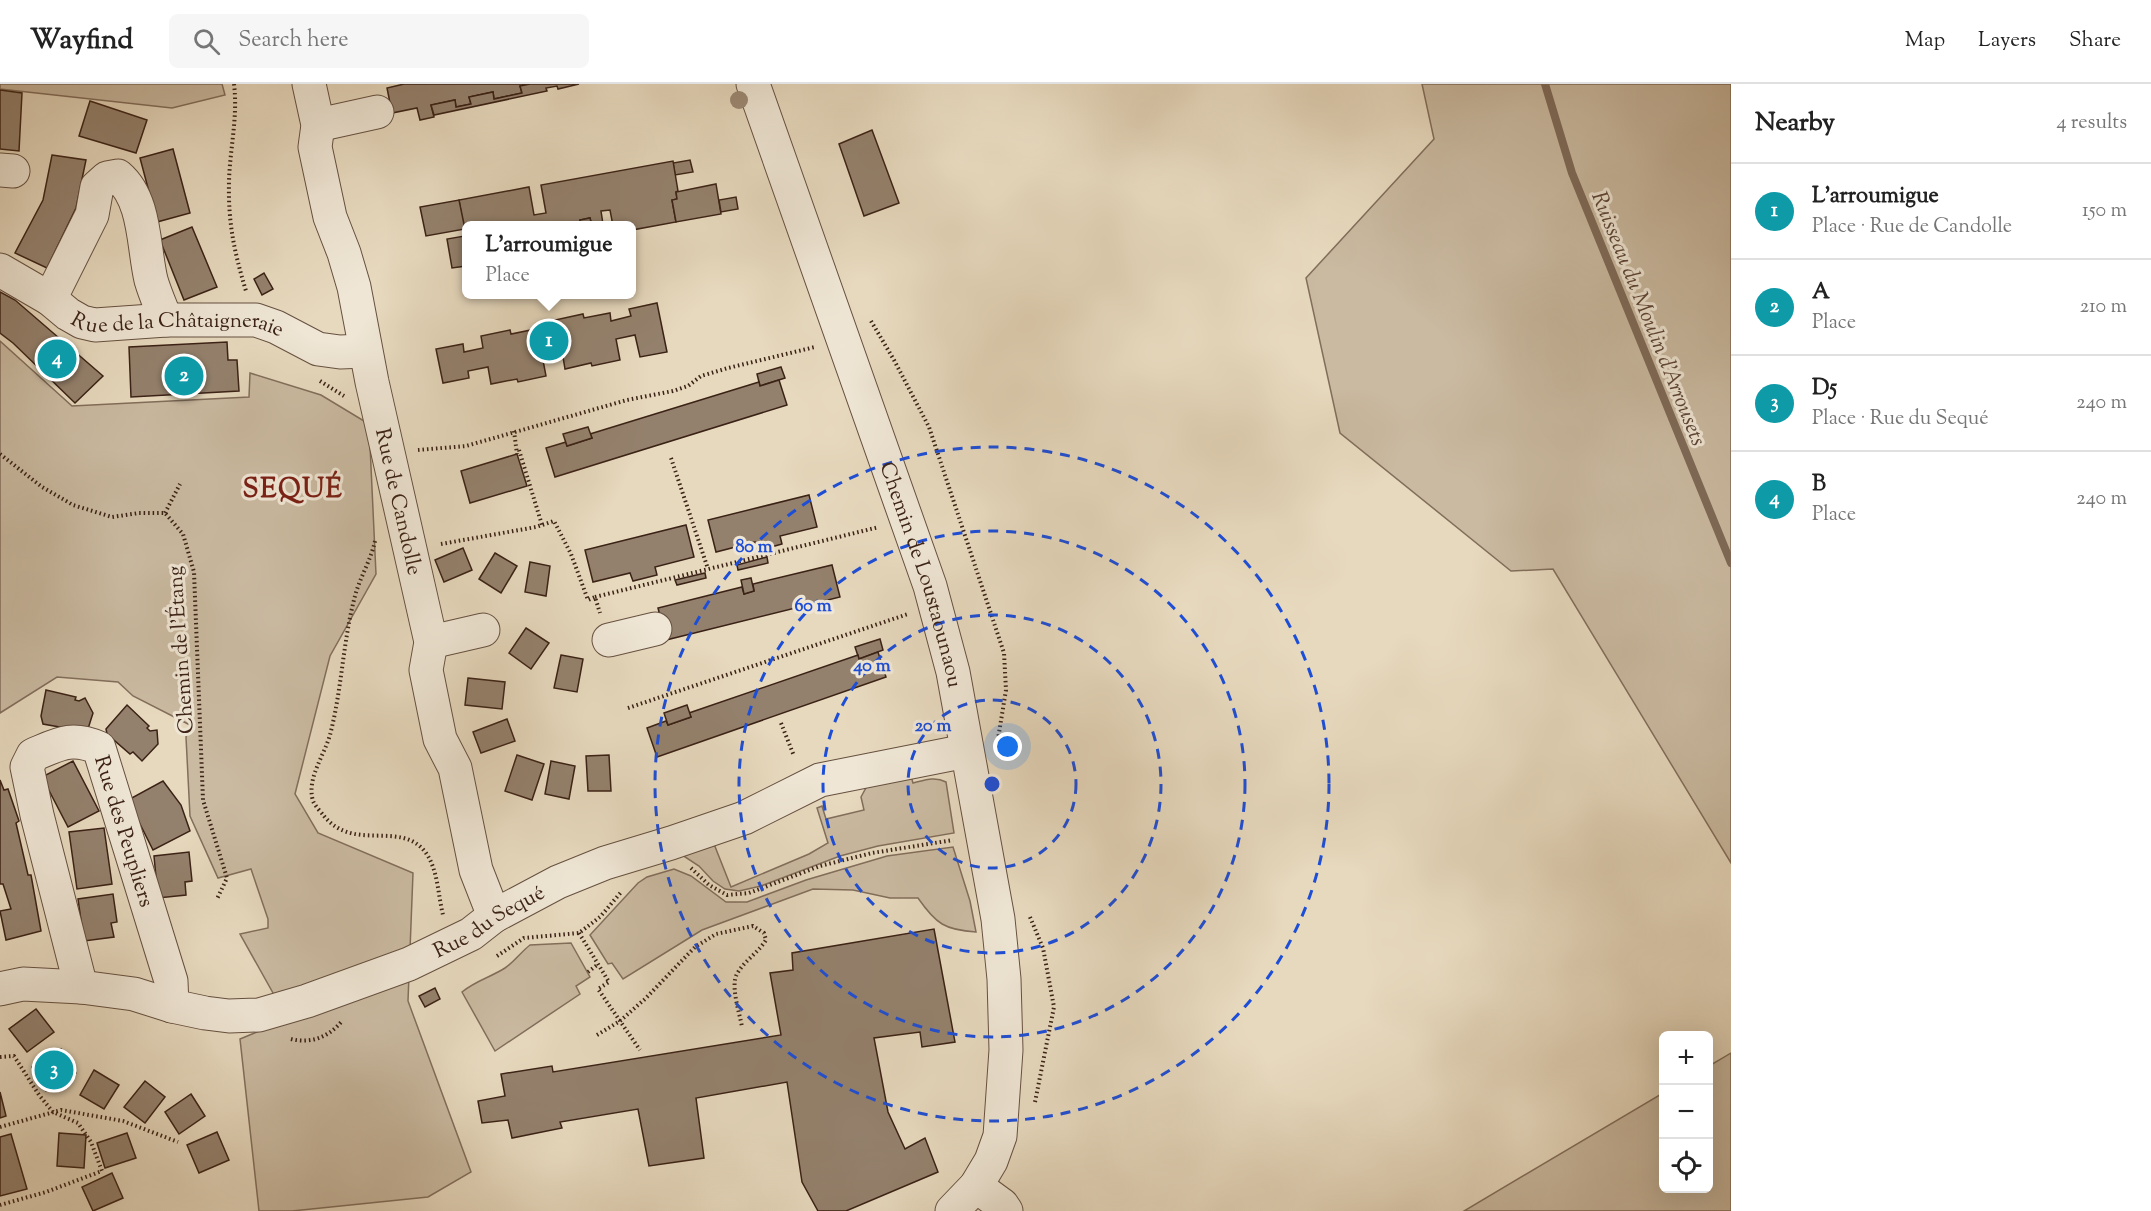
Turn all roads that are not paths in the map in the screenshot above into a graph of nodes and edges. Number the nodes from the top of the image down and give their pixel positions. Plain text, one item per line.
1 (309, 84) edge
2 (753, 84) edge
3 (377, 112) dead end
4 (318, 125) junction
5 (0, 270) edge
6 (50, 299) junction
7 (166, 320) junction
8 (365, 351) junction
9 (655, 629) dead end
10 (483, 630) dead end
11 (609, 640) road end
12 (431, 642) junction
13 (981, 748) junction
14 (494, 916) junction
15 (81, 987) junction
16 (0, 989) edge
17 (172, 1005) junction
18 (976, 1186) junction
19 (952, 1211) edge
20 (1006, 1211) edge

1 - 4 street, Rue de Candolle
2 - 13 street, Chemin de Loustaounaou
3 - 4 street
4 - 8 street, Rue de Candolle
5 - 6 street, Rue de la Châtaigneraie
6 - 7 street, Rue de la Châtaigneraie
6 - 7 street
7 - 8 street, Rue de la Châtaigneraie
8 - 12 street, Rue de Candolle
9 - 11 street
10 - 12 street
12 - 14 street, Rue de Candolle
13 - 14 street, Rue du Sequé
13 - 18 street, Chemin de Loustaounaou
14 - 17 street, Rue du Sequé
15 - 16 street, Rue du Sequé
15 - 17 street, Rue du Sequé
15 - 17 street, Rue des Peupliers
18 - 19 street, Chemin de Loustaounaou
18 - 20 street

